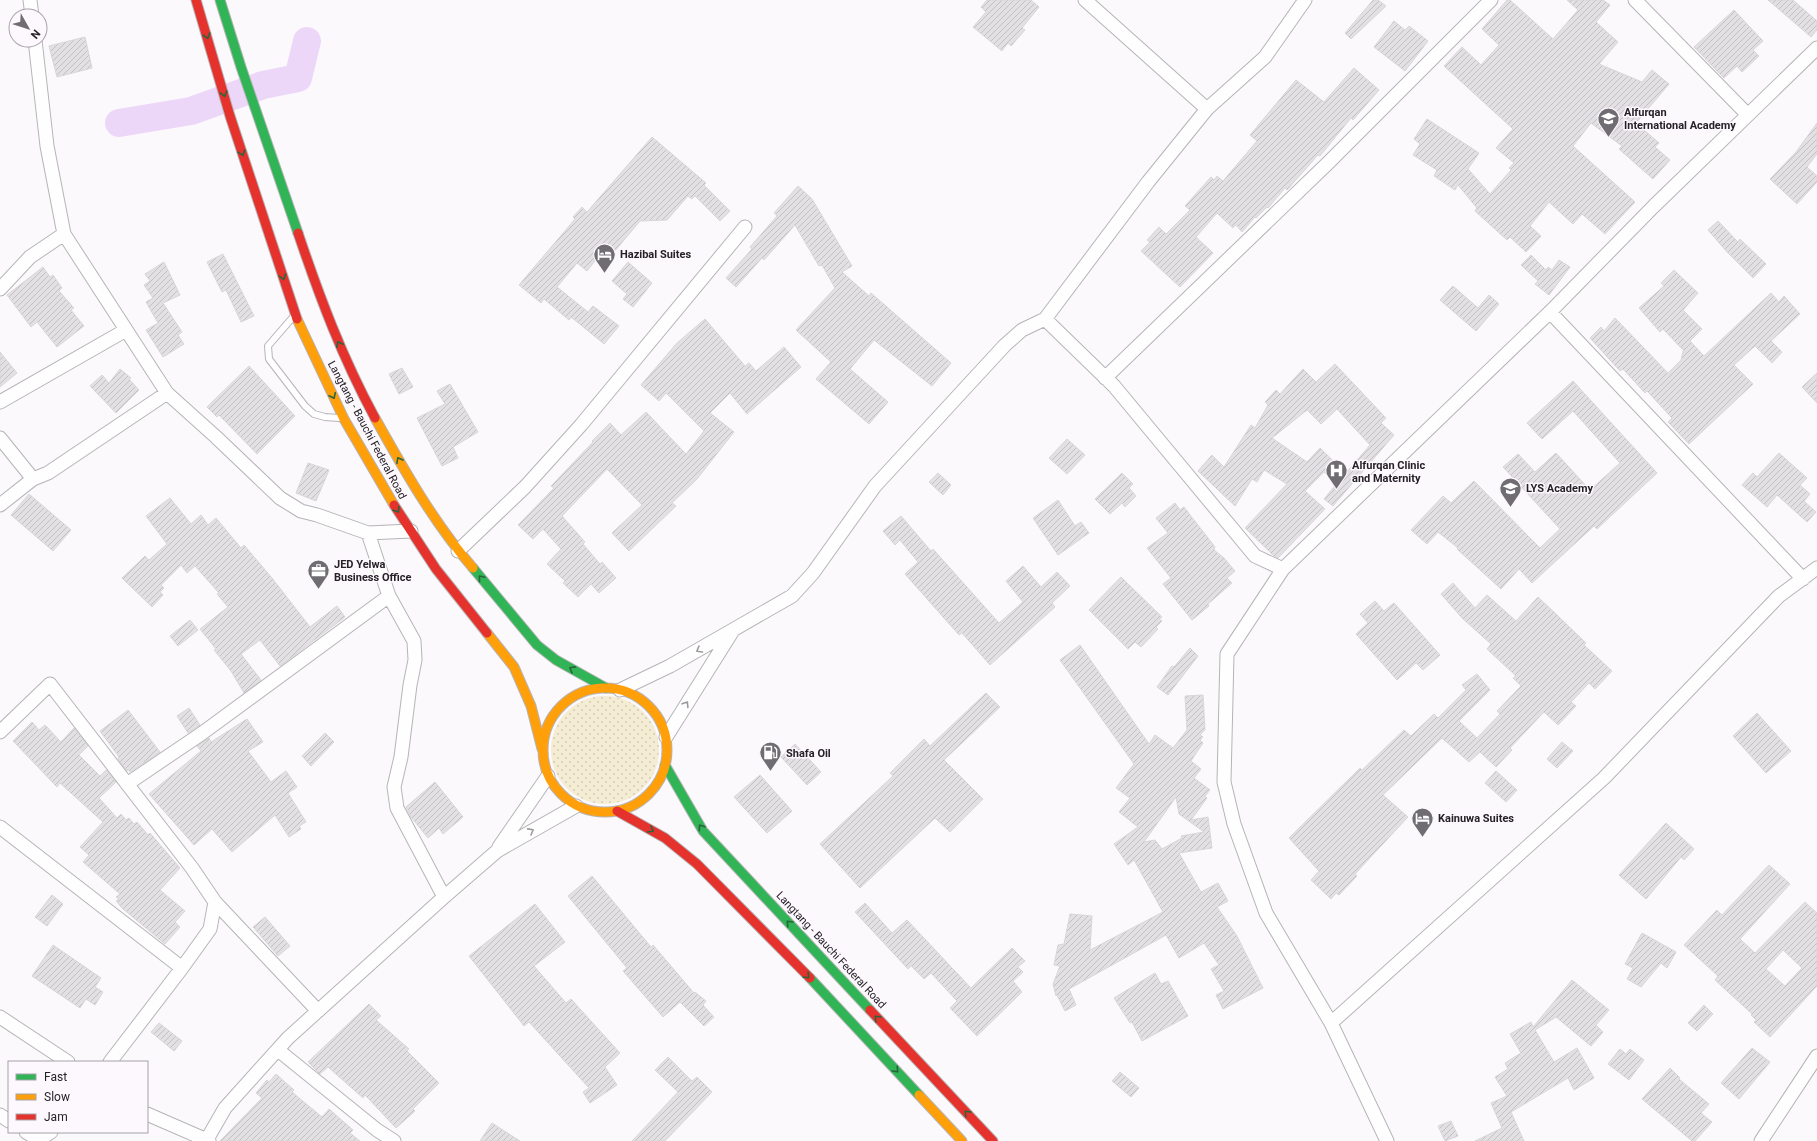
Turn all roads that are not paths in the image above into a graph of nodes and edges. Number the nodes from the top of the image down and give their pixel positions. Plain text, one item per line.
1 (196, 0) edge
2 (220, 0) edge
3 (1085, 0) edge
4 (1305, 0) edge
5 (1492, 0) edge
6 (1636, 0) edge
7 (36, 48) edge
8 (1817, 48) edge
9 (1207, 109) junction
10 (1747, 114) junction
11 (744, 227) dead end
12 (64, 234) junction
13 (0, 289) edge
14 (1550, 312) junction
15 (296, 314) junction
16 (1045, 320) junction
17 (126, 330) junction
18 (1105, 378) junction
19 (167, 393) junction
20 (0, 402) edge
21 (344, 418) junction
22 (0, 438) edge
23 (33, 479) junction
24 (0, 505) edge
25 (410, 531) junction
26 (368, 533) junction
27 (458, 552) junction
28 (1817, 568) edge
29 (1283, 569) junction
30 (1803, 579) junction
31 (389, 596) junction
32 (733, 630) junction
33 (606, 688) junction
34 (620, 690) junction
35 (0, 732) edge
36 (666, 737) junction
37 (542, 749) junction
38 (665, 765) junction
39 (548, 776) junction
40 (127, 784) junction
41 (576, 806) junction
42 (617, 811) junction
43 (0, 827) edge
44 (497, 850) junction
45 (444, 897) junction
46 (215, 902) junction
47 (182, 968) junction
48 (318, 1011) junction
49 (0, 1017) edge
50 (1331, 1023) junction
51 (278, 1050) junction
52 (1817, 1056) edge
53 (66, 1061) edge
54 (111, 1061) edge
55 (148, 1114) edge
56 (28, 1133) edge
57 (49, 1133) edge
58 (38, 1140) edge
59 (207, 1141) edge
60 (394, 1141) edge
61 (962, 1141) edge
62 (994, 1141) edge
63 (1387, 1141) edge
64 (1761, 1141) edge

1 -> 15 main road, Langtang - Bauchi Federal Road
27 -> 2 main road, Langtang - Bauchi Federal Road
3 - 9 street
4 - 9 street
5 - 18 street
6 - 10 street
7 - 12 street
8 - 10 street
9 - 16 street
10 - 14 street
11 - 27 street
12 - 13 street
12 - 17 street
14 - 29 street
14 - 30 street
15 -> 21 main road, Langtang - Bauchi Federal Road
15 - 21 lane
16 - 18 street
16 - 32 street
17 - 19 street
17 - 20 street
18 - 29 street
19 - 23 street
19 - 26 street
21 -> 25 main road, Langtang - Bauchi Federal Road
22 - 23 street
23 - 24 street
25 - 26 street
25 - 37 main road, Langtang - Bauchi Federal Road
26 - 31 street
33 -> 27 main road, Langtang - Bauchi Federal Road
28 - 30 street
29 - 50 street
30 - 50 street
31 - 40 street
31 - 45 street
32 -> 34 street
36 -> 32 street
33 - 34 main road
33 - 37 main road
34 - 36 main road
35 - 40 street
36 - 38 main road
37 - 39 main road
38 - 42 main road
62 -> 38 main road, Langtang - Bauchi Federal Road
39 - 41 main road
39 - 44 street
40 - 46 street
41 - 42 main road
44 -> 41 street
42 -> 61 main road
43 - 47 street
44 - 45 street
45 - 48 street
46 - 47 street
46 - 48 street
47 - 54 street
48 - 51 street
49 - 53 street
50 - 63 street
51 - 59 street
51 - 60 street
52 - 64 street
55 - 59 street
56 - 58 street
57 - 58 street

